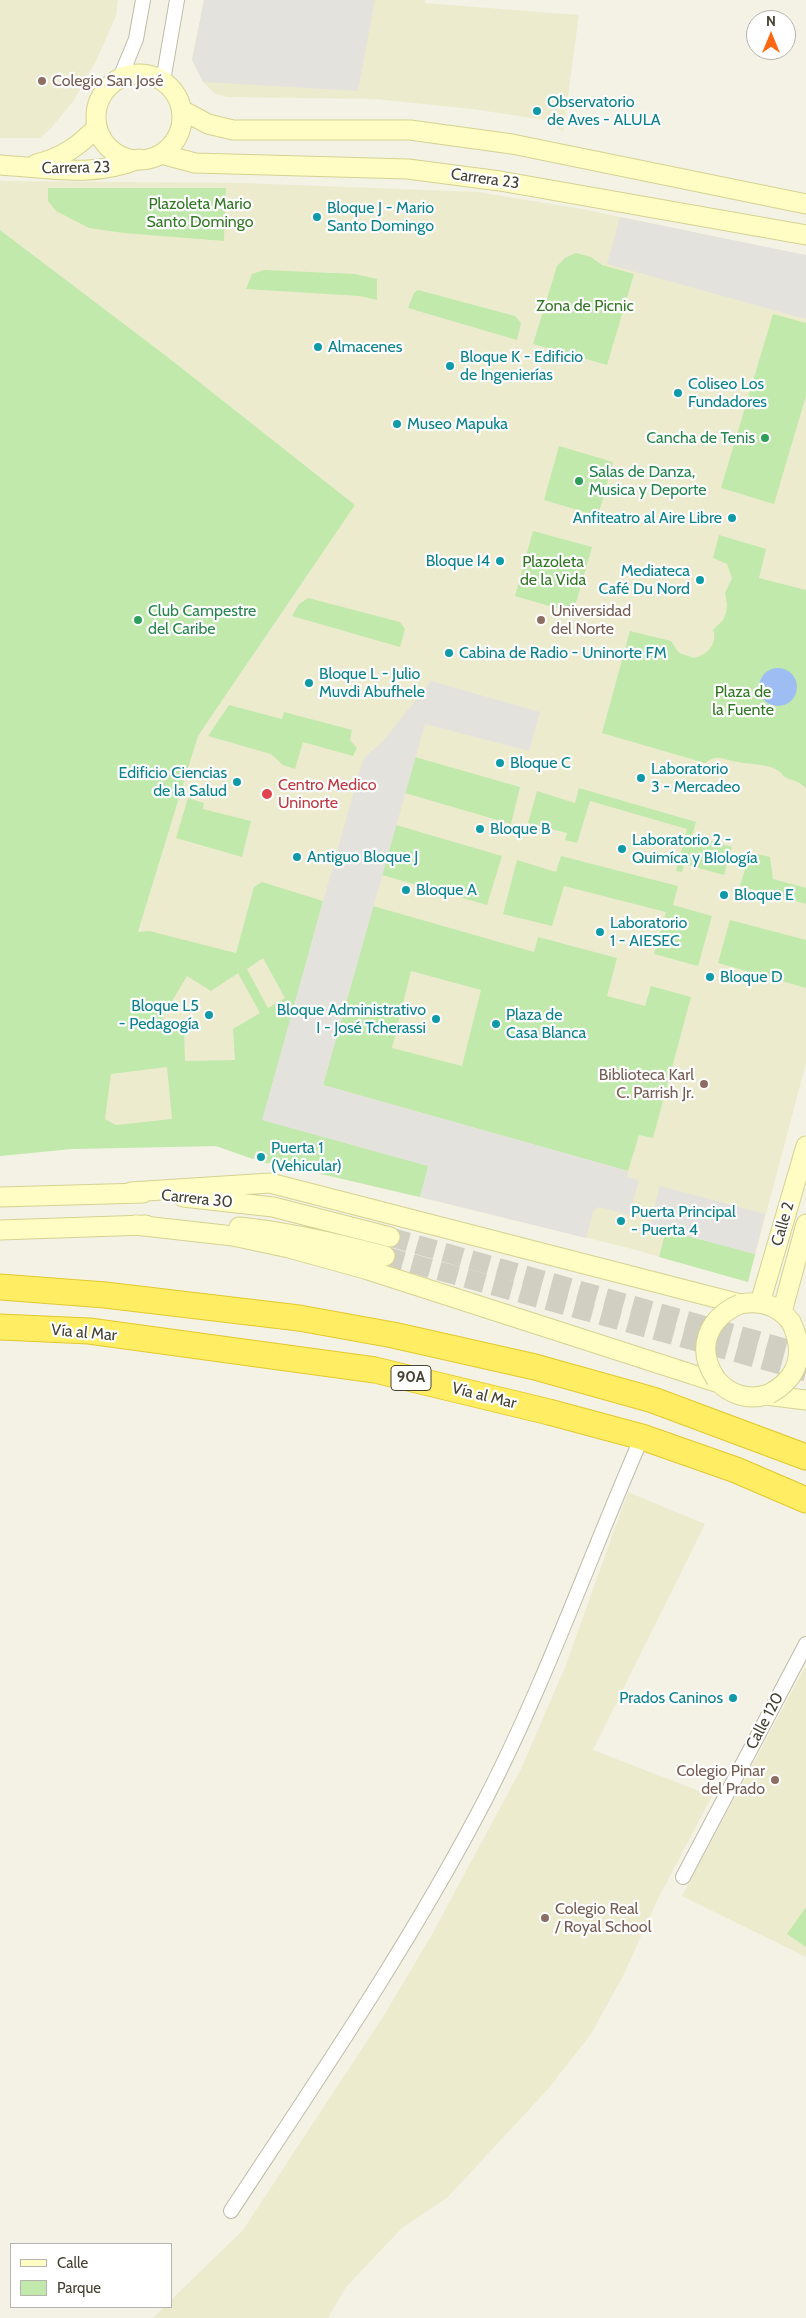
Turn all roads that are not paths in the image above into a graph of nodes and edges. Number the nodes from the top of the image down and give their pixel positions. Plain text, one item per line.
1 (143, 0) edge
2 (177, 0) edge
3 (120, 78) junction
4 (163, 81) junction
5 (182, 110) junction
6 (97, 127) junction
7 (161, 154) junction
8 (139, 159) junction
9 (6, 166) edge
10 (806, 204) edge
11 (806, 235) edge
12 (806, 1146) edge
13 (131, 1192) junction
14 (0, 1197) edge
15 (806, 1224) edge
16 (135, 1225) junction
17 (0, 1230) edge
18 (390, 1237) tunnel mouth
19 (385, 1256) tunnel mouth
20 (0, 1287) edge
21 (760, 1303) junction
22 (740, 1304) junction
23 (792, 1318) edge
24 (0, 1327) edge
25 (717, 1381) junction
26 (768, 1395) junction
27 (806, 1400) edge
28 (642, 1437) junction
29 (806, 1457) edge
30 (806, 1500) edge
31 (806, 1644) edge
32 (683, 1877) dead end
33 (231, 2211) dead end

1 - 3 street
2 - 4 street
3 - 4 street
3 - 6 street
4 - 5 street
5 - 7 street
5 - 10 street
6 - 8 street
6 - 9 street, Carrera 23
7 - 8 street
7 - 11 street, Carrera 23
8 - 9 street, Carrera 23
12 - 21 street, Calle 2
13 - 14 street, Carrera 30
13 - 18 street, Carrera 30
13 - 22 street
15 - 23 street, Calle 2
16 - 17 street, Carrera 30
16 - 19 street, Carrera 30
16 - 25 street
20 - 29 highway, 90A
21 - 22 street
21 - 23 street
22 - 25 street, bridge
23 - 26 street, bridge
24 - 28 highway, Vía al Mar / 90A
25 - 26 street
26 - 27 street
28 - 30 highway, Vía al Mar / 90A
28 - 33 street
31 - 32 street, Calle 120

